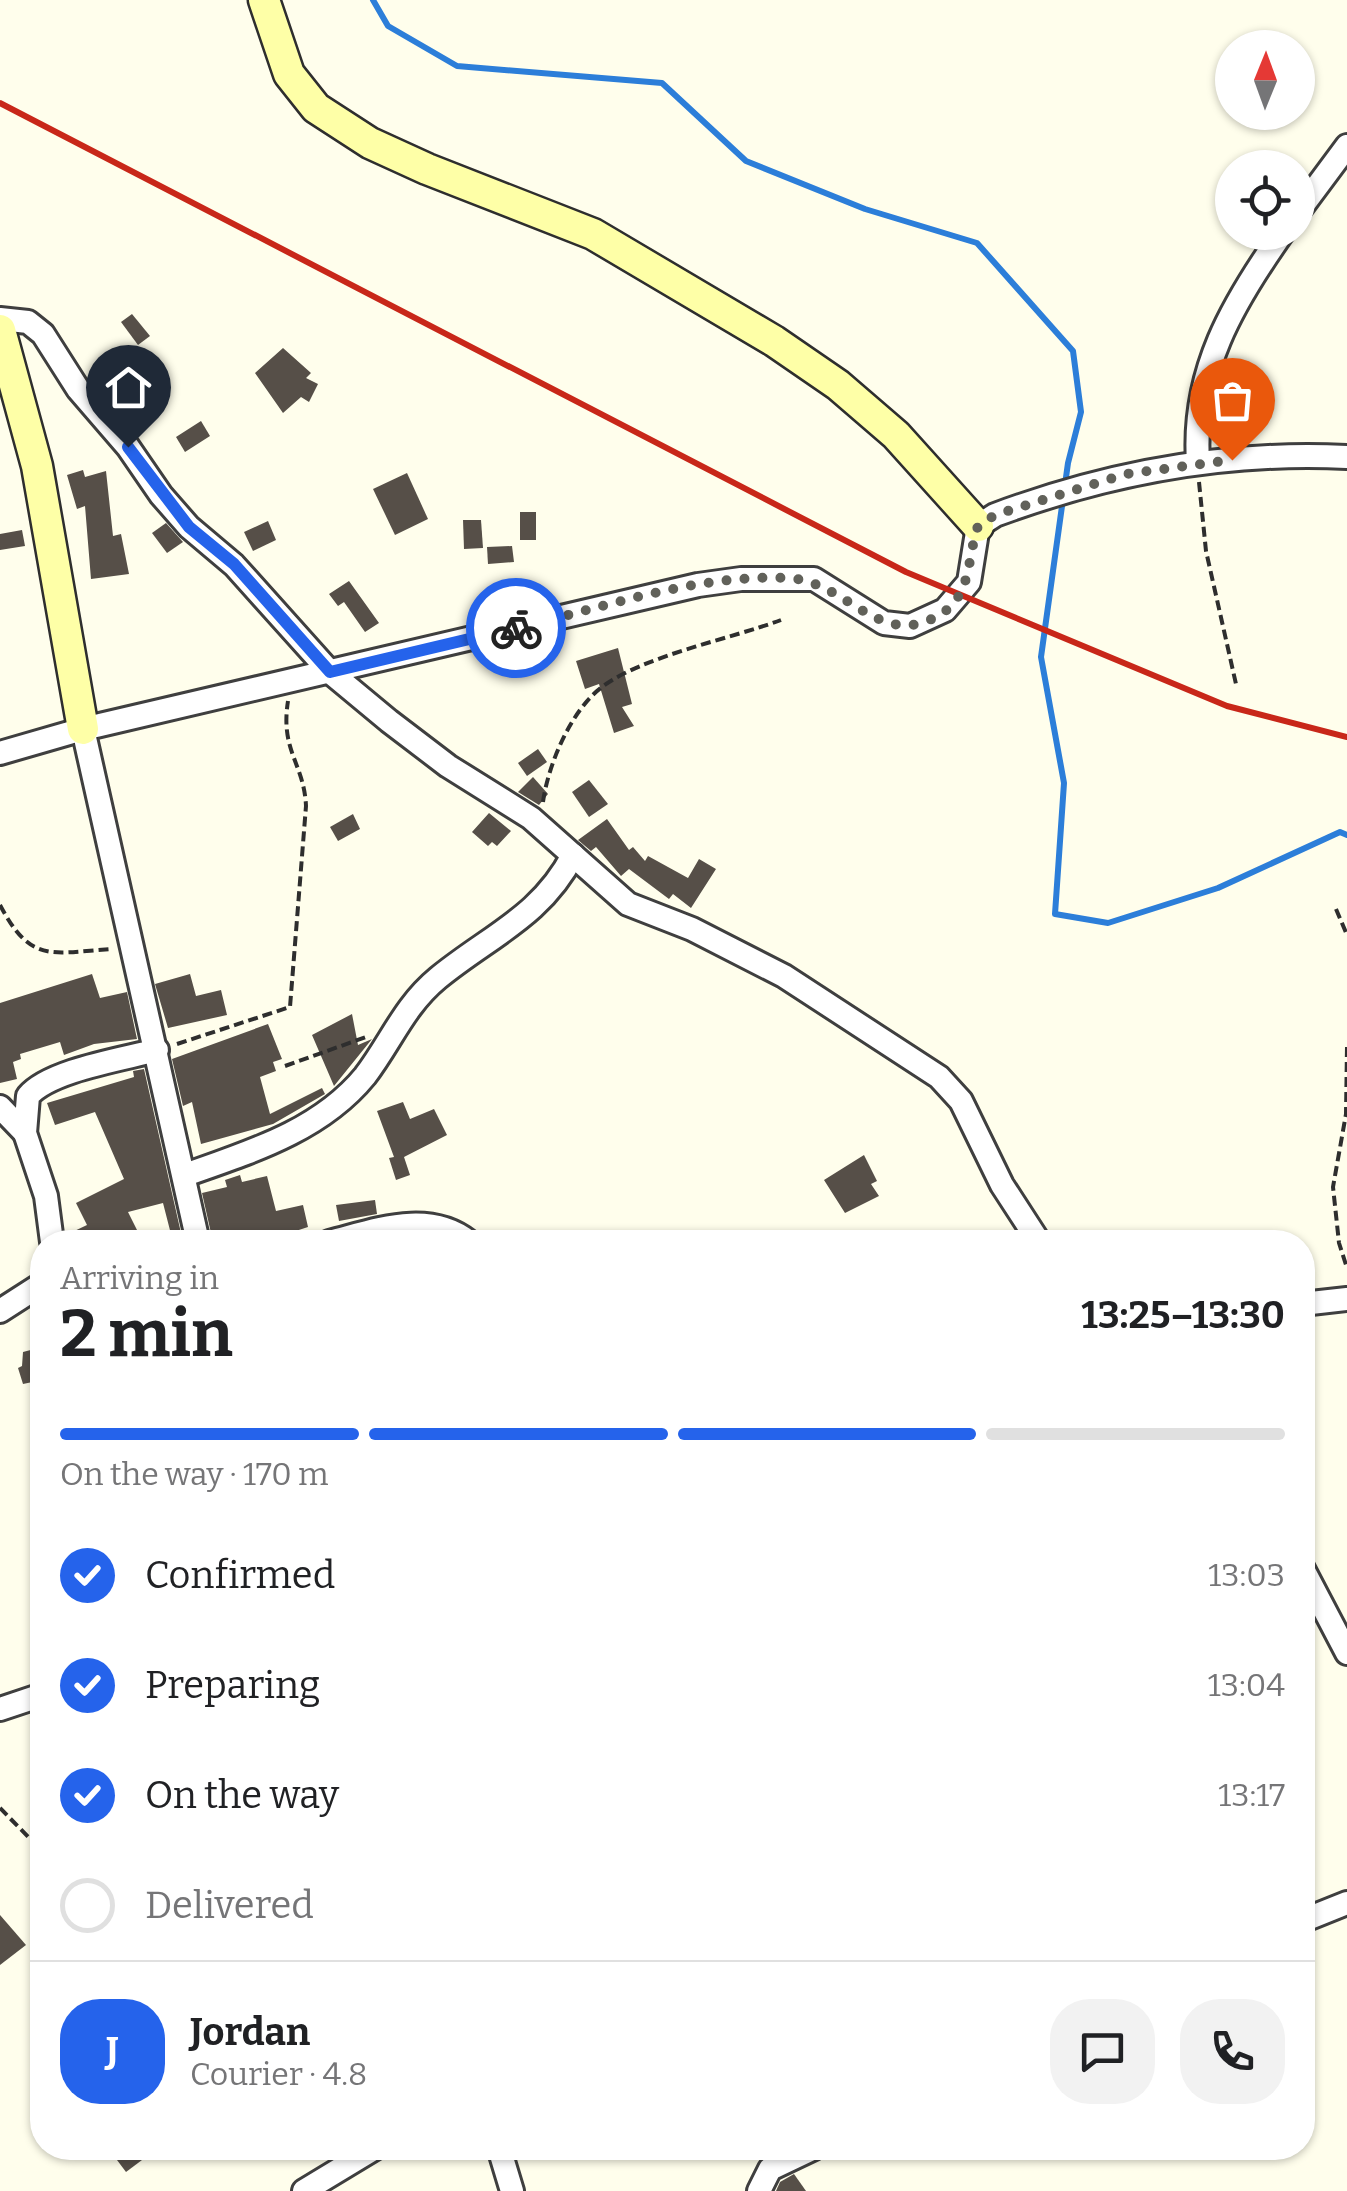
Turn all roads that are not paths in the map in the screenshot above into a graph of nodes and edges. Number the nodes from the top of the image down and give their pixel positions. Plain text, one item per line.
1 (264, 0) edge
2 (1347, 146) edge
3 (1315, 189) edge
4 (1270, 250) edge
5 (0, 319) edge
6 (0, 330) edge
7 (1347, 456) edge
8 (1198, 462) junction
9 (978, 526) junction
10 (330, 672) junction
11 (82, 729) junction
12 (0, 753) edge
13 (573, 855) junction
14 (157, 1050) junction
15 (0, 1108) edge
16 (0, 1127) edge
17 (25, 1134) junction
18 (185, 1174) junction
19 (50, 1230) edge
20 (196, 1230) edge
21 (391, 1230) edge
22 (451, 1230) edge
23 (1031, 1230) edge
24 (30, 1292) edge
25 (1347, 1300) edge
26 (1315, 1303) edge
27 (0, 1311) edge
28 (1315, 1592) edge
29 (1347, 1653) edge
30 (30, 1699) edge
31 (0, 1710) edge
32 (1347, 1903) edge
33 (1315, 1916) edge
34 (355, 2160) edge
35 (503, 2160) edge
36 (789, 2160) edge
37 (304, 2191) edge
38 (512, 2191) edge
39 (759, 2191) edge

1 - 9 street
2 - 3 street
4 - 8 street
5 - 10 street
6 - 11 street
7 - 8 street
8 - 9 street
9 - 10 street
10 - 11 street
10 - 13 street
11 - 12 street
11 - 14 street
13 - 18 street
13 - 23 street
14 - 17 street
14 - 18 street
15 - 17 street
16 - 17 street
17 - 19 street
18 - 20 street
21 - 22 street
24 - 27 street
25 - 26 street
28 - 29 street
30 - 31 street
32 - 33 street
34 - 37 street
35 - 38 street
36 - 39 street

